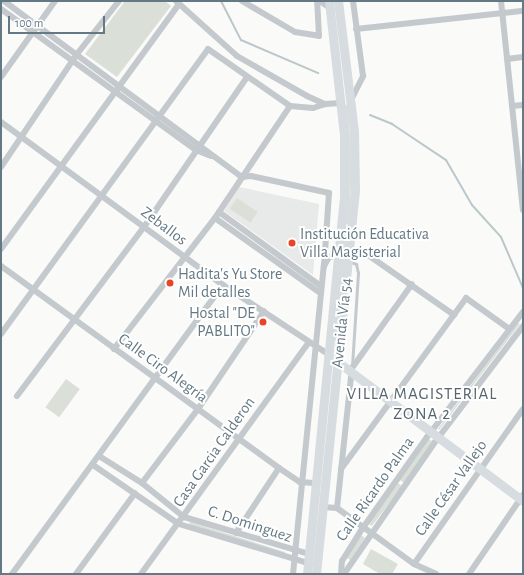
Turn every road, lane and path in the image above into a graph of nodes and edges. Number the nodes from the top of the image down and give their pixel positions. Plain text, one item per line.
1 (4, 1) edge
2 (55, 1) edge
3 (119, 1) edge
4 (242, 1) edge
5 (317, 1) edge
6 (320, 1) edge
7 (338, 1) edge
8 (353, 1) edge
9 (501, 1) edge
10 (177, 2) edge
11 (329, 5) edge
12 (1, 9) edge
13 (523, 11) edge
14 (502, 13) junction
15 (37, 26) junction
16 (356, 29) junction
17 (32, 32) junction
18 (77, 54) junction
19 (523, 57) edge
20 (507, 59) junction
21 (72, 62) junction
22 (1, 77) edge
23 (247, 77) junction
24 (118, 84) junction
25 (114, 92) junction
26 (351, 102) junction
27 (341, 103) junction
28 (326, 104) junction
29 (523, 105) edge
30 (290, 106) junction
31 (512, 106) junction
32 (161, 115) junction
33 (155, 121) junction
34 (1, 122) edge
35 (23, 138) junction
36 (200, 144) junction
37 (196, 150) junction
38 (520, 152) edge
39 (211, 156) junction
40 (1, 167) edge
41 (63, 168) junction
42 (242, 177) junction
43 (104, 197) junction
44 (523, 210) edge
45 (219, 212) junction
46 (215, 218) junction
47 (144, 227) junction
48 (1, 249) edge
49 (339, 255) junction
50 (368, 255) dead end
51 (184, 257) junction
52 (349, 261) junction
53 (1, 266) edge
54 (324, 266) junction
55 (412, 284) junction
56 (223, 285) junction
57 (322, 286) junction
58 (34, 290) junction
59 (320, 293) junction
60 (264, 311) junction
61 (523, 313) edge
62 (454, 314) junction
63 (75, 320) junction
64 (523, 321) edge
65 (523, 326) edge
66 (508, 328) junction
67 (1, 334) edge
68 (308, 343) junction
69 (314, 348) junction
70 (114, 349) junction
71 (328, 354) junction
72 (337, 362) junction
73 (351, 370) junction
74 (157, 379) junction
75 (17, 396) dead end
76 (389, 402) junction
77 (198, 409) junction
78 (523, 409) edge
79 (435, 435) junction
80 (239, 438) junction
81 (99, 456) junction
82 (93, 465) junction
83 (279, 468) junction
84 (479, 468) junction
85 (341, 469) junction
86 (300, 482) junction
87 (142, 483) junction
88 (314, 483) junction
89 (135, 494) junction
90 (522, 498) edge
91 (322, 507) junction
92 (337, 508) junction
93 (184, 517) junction
94 (179, 524) junction
95 (363, 528) junction
96 (236, 533) junction
97 (371, 533) junction
98 (295, 552) junction
99 (309, 559) junction
100 (294, 561) junction
101 (414, 564) junction
102 (12, 574) edge
103 (76, 574) edge
104 (141, 574) edge
105 (293, 574) edge
106 (307, 574) edge
107 (316, 574) edge
108 (340, 574) edge
109 (344, 574) edge
110 (436, 574) edge
111 (469, 574) edge

1 - 15 street
2 - 15 street
3 - 18 street
4 - 5 street
6 - 11 street
7 - 26 main road, Avenida Vía 54
8 - 16 street
9 - 14 street
10 - 24 street
10 - 28 street
11 - 27 main road, Avenida Vía 54
12 - 17 street
13 - 14 street
14 - 16 street
14 - 20 street
15 - 17 street
15 - 18 street
16 - 26 street
17 - 21 street
17 - 22 street
18 - 21 street
18 - 24 street
19 - 20 street
20 - 31 street
21 - 25 street
21 - 35 street
23 - 30 street
23 - 32 street
23 - 36 street
24 - 25 street
24 - 32 street
25 - 33 street
25 - 41 street
26 - 52 main road, Avenida Vía 54
27 - 28 street
27 - 49 main road, Avenida Vía 54
28 - 30 street
29 - 31 street
30 - 42 street
31 - 38 street
32 - 33 street
32 - 36 street
33 - 37 street
33 - 43 street
34 - 35 street, Zeballos
35 - 40 street
35 - 41 street, Zeballos
36 - 37 street
36 - 39 street
37 - 39 street
37 - 47 street
38 - 44 street
39 - 42 street
41 - 43 street, Zeballos
41 - 48 street
42 - 45 street
42 - 54 street
43 - 47 street, Zeballos
43 - 58 street
45 - 46 street
45 - 57 street
46 - 51 street
46 - 59 street
47 - 51 street, Zeballos
47 - 63 street
49 - 54 street, Avenida Vía 54
49 - 71 main road, Avenida Vía 54
50 - 55 street
51 - 56 street, Zeballos
51 - 70 street
52 - 72 main road, Avenida Vía 54
52 - 73 lane
53 - 58 street, Calle Ciro Alegría
54 - 57 street, Avenida Vía 54
55 - 62 street
55 - 73 street
56 - 60 street, Zeballos
56 - 74 street
57 - 59 street, Avenida Vía 54
58 - 63 street, Calle Ciro Alegría
58 - 67 street
59 - 69 street, Avenida Vía 54
60 - 68 street, Zeballos
60 - 77 street
61 - 64 street, Calle Ricardo Palma
61 - 66 street, Calle Ricardo Palma
62 - 66 street
62 - 76 street
63 - 70 street, Calle Ciro Alegría
63 - 75 street
65 - 79 street, Calle Ricardo Palma
66 - 79 street, Calle Ricardo Palma
68 - 69 street, Zeballos
68 - 80 street, Casa Garcia Calderon
69 - 71 street, Zeballos
69 - 86 street, Avenida Vía 54
70 - 74 street, Calle Ciro Alegría
71 - 72 main road
71 - 88 main road, Avenida Vía 54
72 - 73 main road
72 - 91 main road, Avenida Vía 54
73 - 76 main road
73 - 85 street
74 - 77 street, Calle Ciro Alegría
74 - 81 street
76 - 79 main road
76 - 85 street
77 - 80 street, Calle Ciro Alegría
77 - 87 street
78 - 84 street, Calle César Vallejo
79 - 84 main road
79 - 95 street, Calle Ricardo Palma
79 - 97 street, Calle Ricardo Palma
80 - 83 street, Calle Ciro Alegría
80 - 93 street, Casa Garcia Calderon
81 - 82 street
81 - 87 street
82 - 89 street
82 - 102 street
83 - 86 street, Calle Ciro Alegría
83 - 96 street
84 - 90 main road
84 - 101 street, Calle César Vallejo
85 - 92 street
86 - 88 street, Calle Ciro Alegría
86 - 98 street, Avenida Vía 54
87 - 93 street
88 - 99 main road, Avenida Vía 54
89 - 94 street
89 - 103 street
90 - 111 street
91 - 92 street
91 - 107 main road, Avenida Vía 54
92 - 95 street
93 - 94 street, Casa Garcia Calderon
93 - 96 street, C. Dominguez
94 - 100 street
94 - 104 street, Casa Garcia Calderon
95 - 97 street
95 - 108 street, Calle Ricardo Palma
96 - 98 street, C. Dominguez
97 - 101 street
97 - 109 street, Calle Ricardo Palma
98 - 99 street, C. Dominguez
98 - 100 street, Avenida Vía 54
99 - 100 street
99 - 106 main road, Avenida Vía 54
100 - 105 street, Avenida Vía 54
101 - 110 street

